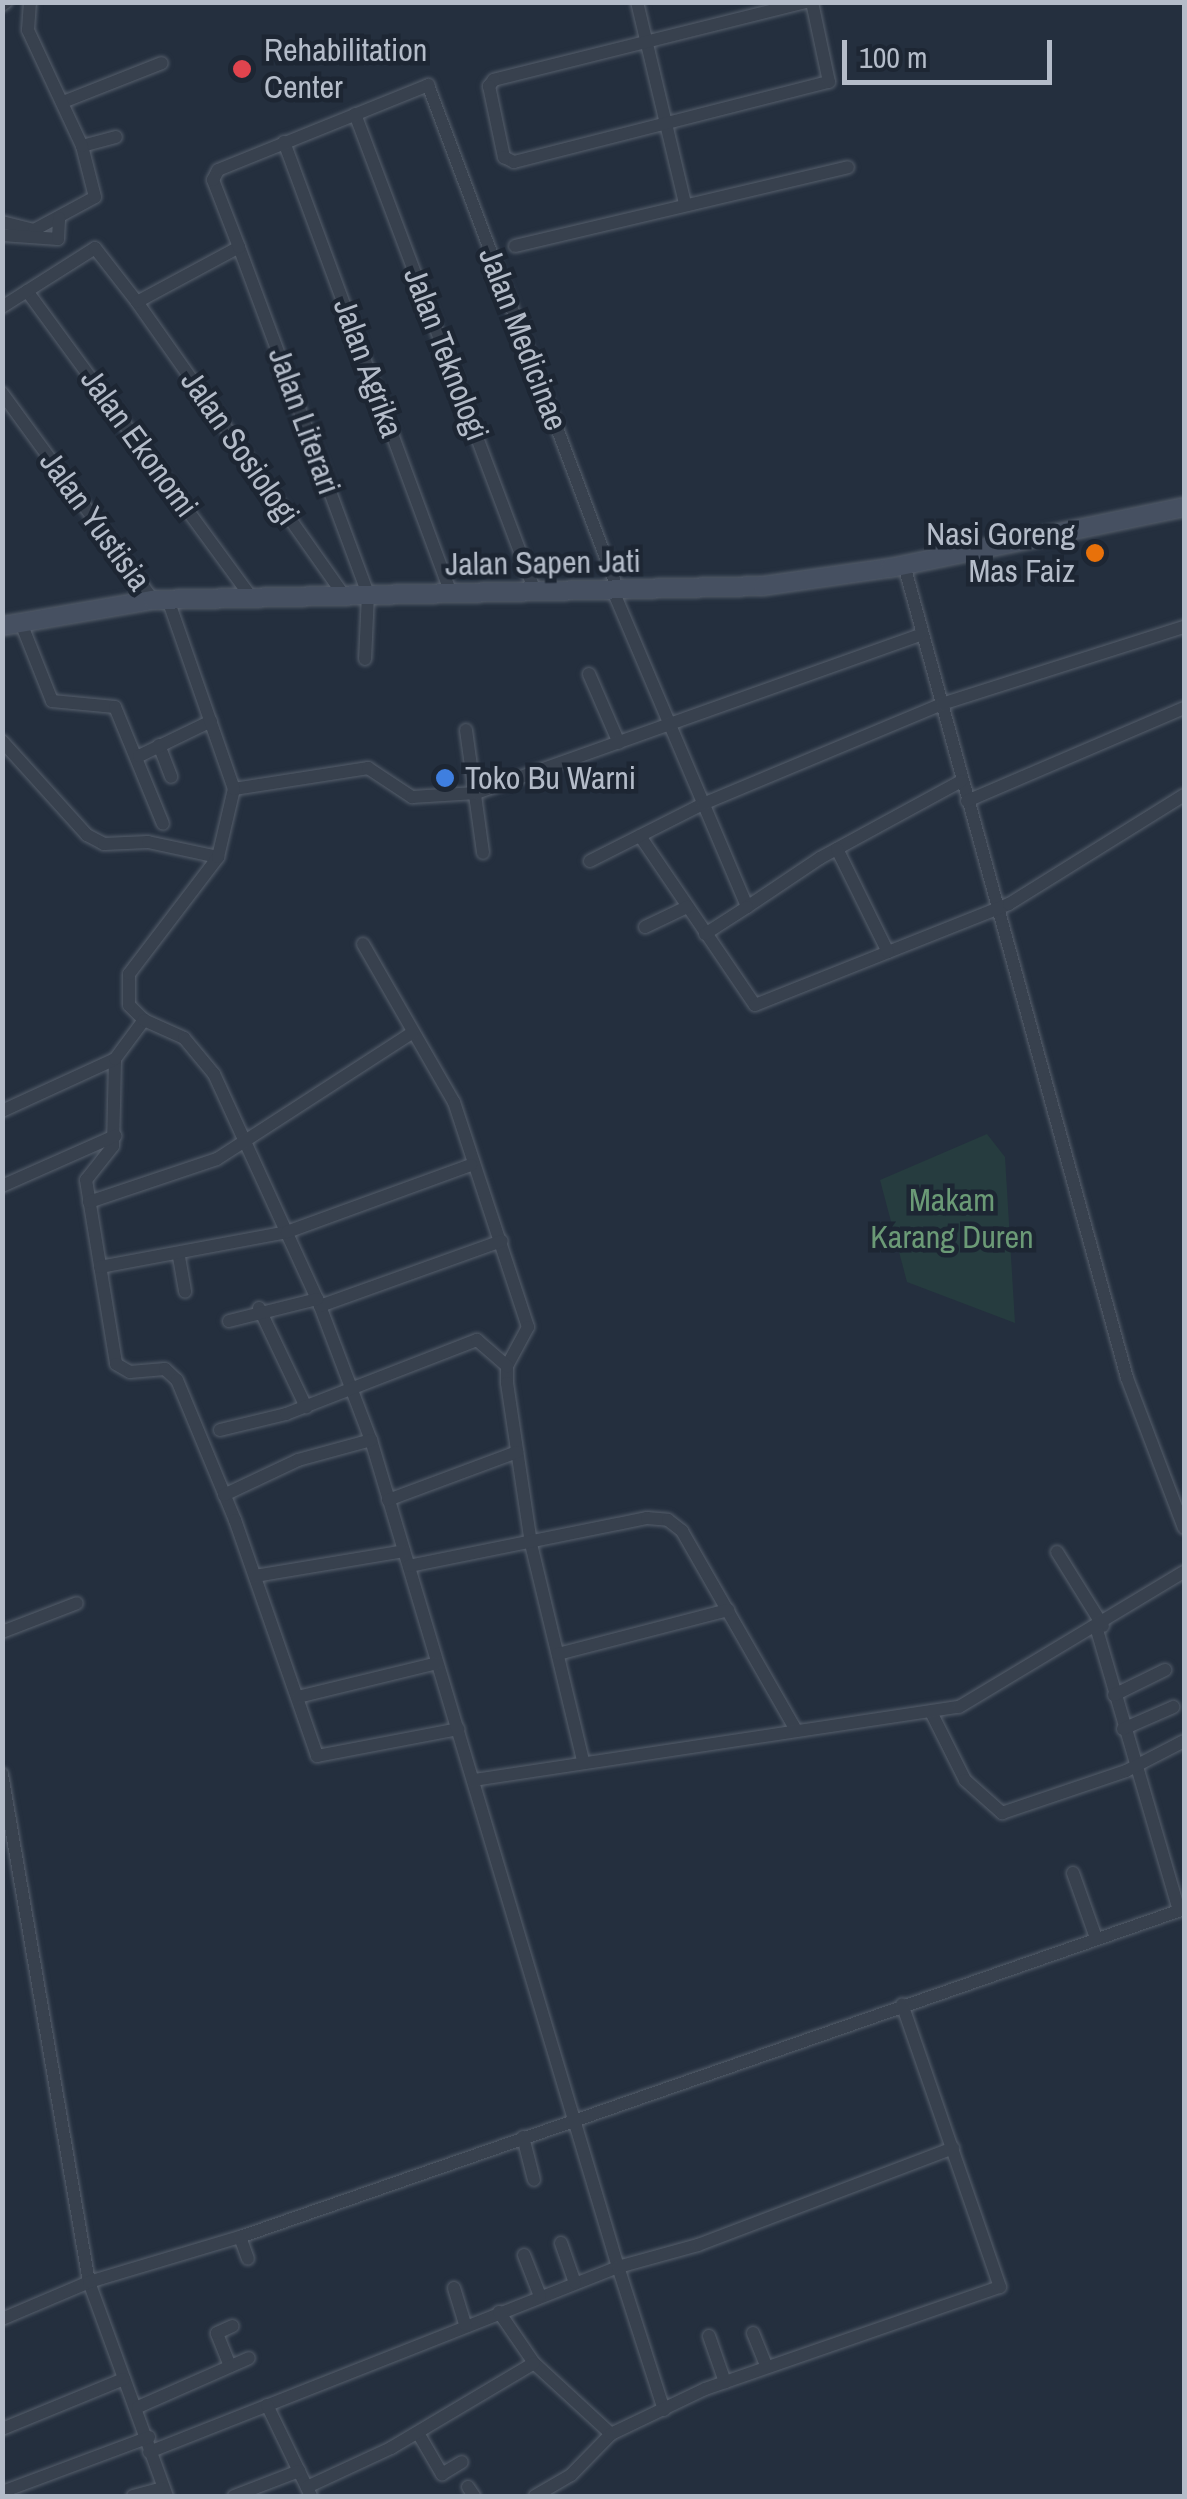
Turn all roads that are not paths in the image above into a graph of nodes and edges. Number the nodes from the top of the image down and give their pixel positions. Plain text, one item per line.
1 (30, 2) edge
2 (637, 2) edge
3 (809, 2) edge
4 (646, 44) junction
5 (162, 63) dead end
6 (62, 102) junction
7 (355, 114) junction
8 (666, 122) junction
9 (116, 137) dead end
10 (284, 142) junction
11 (82, 146) junction
12 (848, 167) dead end
13 (685, 202) junction
14 (2, 222) edge
15 (60, 225) junction
16 (2, 235) edge
17 (515, 246) dead end
18 (239, 248) junction
19 (28, 291) junction
20 (137, 302) junction
21 (2, 308) edge
22 (2, 393) edge
23 (1184, 507) edge
24 (904, 566) junction
25 (616, 593) junction
26 (344, 594) junction
27 (368, 594) junction
28 (452, 594) junction
29 (536, 594) junction
30 (250, 596) junction
31 (160, 600) junction
32 (12, 625) edge
33 (1184, 627) edge
34 (922, 634) junction
35 (365, 659) dead end
36 (589, 674) dead end
37 (942, 704) junction
38 (1184, 708) edge
39 (211, 721) junction
40 (670, 724) junction
41 (466, 730) dead end
42 (2, 741) edge
43 (619, 743) junction
44 (159, 745) junction
45 (139, 756) junction
46 (171, 777) dead end
47 (961, 781) junction
48 (234, 789) junction
49 (476, 793) junction
50 (1184, 794) edge
51 (967, 801) junction
52 (703, 804) junction
53 (163, 824) dead end
54 (640, 836) junction
55 (837, 849) junction
56 (483, 853) dead end
57 (218, 858) junction
58 (590, 862) dead end
59 (687, 907) junction
60 (747, 907) junction
61 (998, 909) junction
62 (645, 927) dead end
63 (705, 934) junction
64 (363, 944) dead end
65 (888, 952) junction
66 (144, 1020) junction
67 (412, 1033) junction
68 (115, 1060) junction
69 (2, 1111) edge
70 (114, 1136) junction
71 (248, 1139) junction
72 (472, 1165) junction
73 (2, 1186) edge
74 (89, 1202) junction
75 (287, 1232) junction
76 (502, 1241) junction
77 (180, 1257) junction
78 (100, 1267) junction
79 (185, 1291) dead end
80 (318, 1302) junction
81 (260, 1308) junction
82 (229, 1321) dead end
83 (506, 1366) junction
84 (353, 1387) junction
85 (306, 1406) junction
86 (220, 1430) dead end
87 (371, 1440) junction
88 (517, 1452) junction
89 (224, 1496) junction
90 (388, 1500) junction
91 (1181, 1508) edge
92 (1184, 1528) edge
93 (531, 1544) junction
94 (404, 1551) junction
95 (1057, 1552) dead end
96 (409, 1566) junction
97 (1184, 1572) edge
98 (254, 1576) junction
99 (77, 1603) dead end
100 (728, 1610) junction
101 (1100, 1628) junction
102 (2, 1632) edge
103 (558, 1654) junction
104 (437, 1663) junction
105 (1165, 1670) dead end
106 (1114, 1694) junction
107 (298, 1697) junction
108 (1173, 1707) dead end
109 (932, 1714) junction
110 (458, 1729) junction
111 (1123, 1729) junction
112 (796, 1730) junction
113 (1184, 1741) edge
114 (583, 1760) junction
115 (1134, 1767) junction
116 (2, 1774) edge
117 (474, 1780) junction
118 (1073, 1873) dead end
119 (1182, 1910) edge
120 (1096, 1938) junction
121 (902, 2004) junction
122 (578, 2120) junction
123 (523, 2137) junction
124 (953, 2148) junction
125 (534, 2180) dead end
126 (240, 2237) junction
127 (561, 2242) dead end
128 (524, 2255) dead end
129 (248, 2260) dead end
130 (618, 2267) junction
131 (89, 2282) junction
132 (574, 2283) junction
133 (454, 2288) dead end
134 (540, 2296) junction
135 (499, 2312) junction
136 (2, 2319) edge
137 (466, 2325) junction
138 (233, 2326) dead end
139 (753, 2333) dead end
140 (708, 2336) dead end
141 (249, 2358) dead end
142 (534, 2364) junction
143 (230, 2366) junction
144 (766, 2366) junction
145 (124, 2378) junction
146 (725, 2382) junction
147 (267, 2404) junction
148 (138, 2406) junction
149 (664, 2410) junction
150 (2, 2429) edge
151 (418, 2434) junction
152 (611, 2434) junction
153 (149, 2444) junction
154 (462, 2462) dead end
155 (298, 2471) junction
156 (2, 2492) edge
157 (165, 2492) edge
158 (309, 2492) edge
159 (133, 2496) edge
160 (234, 2496) edge
161 (535, 2496) edge

1 - 6 street
2 - 4 street
3 - 4 street
3 - 8 street
4 - 8 street
4 - 8 street
5 - 6 street
6 - 11 street
7 - 10 street
7 - 25 street, Jalan Medicinae
7 - 29 street, Jalan Teknologi
8 - 13 street
9 - 11 street
10 - 18 street, Jalan Literari
10 - 28 street, Jalan Agrika
11 - 15 street
12 - 13 street
13 - 17 street
14 - 15 street
15 - 16 street
18 - 20 street
18 - 27 street, Jalan Literari
19 - 20 street, Jalan Sosiologi
19 - 21 street
19 - 30 street, Jalan Ekonomi
20 - 26 street, Jalan Sosiologi
22 - 31 street, Jalan Yustisia
23 - 24 street, Jalan Sapen Jati
24 - 25 street, Jalan Sapen Jati
24 - 34 street
25 - 29 street, Jalan Sapen Jati
25 - 40 street, Jalan Medicinae
26 - 27 street, Jalan Sapen Jati
26 - 30 street, Jalan Sapen Jati
27 - 28 street, Jalan Sapen Jati
27 - 35 street
28 - 29 street, Jalan Sapen Jati
30 - 31 street, Jalan Sapen Jati
31 - 32 street, Jalan Sapen Jati
31 - 39 street, Jalan Yustisia
32 - 45 street
33 - 37 street
34 - 37 street
34 - 40 street
36 - 43 street
37 - 47 street
37 - 52 street
38 - 51 street
39 - 44 street
39 - 48 street, Jalan Yustisia
40 - 43 street
40 - 52 street, Jalan Medicinae
41 - 49 street
42 - 57 street
43 - 49 street
44 - 45 street
44 - 46 street
45 - 53 street
47 - 51 street
47 - 55 street
48 - 49 street
48 - 57 street
49 - 56 street
50 - 61 street
51 - 61 street
52 - 54 street
52 - 60 street, Jalan Medicinae
54 - 58 street
54 - 59 street
55 - 60 street
55 - 65 street
57 - 66 street
59 - 62 street
59 - 63 street
60 - 63 street
61 - 65 street
61 - 91 street
63 - 65 street
64 - 67 street
66 - 68 street
66 - 71 street
67 - 71 street
67 - 72 street
68 - 69 street
68 - 70 street
70 - 73 street
70 - 74 street
71 - 74 street
71 - 75 street
72 - 75 street
72 - 76 street
74 - 78 street
75 - 77 street
75 - 80 street
76 - 80 street
76 - 83 street
77 - 78 street
77 - 79 street
78 - 89 street
80 - 81 street
80 - 84 street
81 - 82 street
81 - 85 street
83 - 84 street
83 - 88 street
84 - 85 street
84 - 87 street
85 - 86 street
87 - 89 street
87 - 90 street
88 - 90 street
88 - 93 street
89 - 98 street
90 - 94 street
91 - 92 street
93 - 96 street
93 - 100 street
93 - 103 street
94 - 96 street
94 - 98 street
95 - 101 street
96 - 104 street
97 - 101 street
98 - 107 street
99 - 102 street
100 - 103 street
100 - 112 street
101 - 106 street
101 - 109 street
103 - 114 street
104 - 107 street
104 - 110 street
105 - 106 street
106 - 111 street
107 - 110 street
108 - 111 street
109 - 112 street
109 - 115 street
110 - 117 street
111 - 115 street
112 - 114 street
113 - 115 street
114 - 117 street
115 - 119 street
116 - 131 street
117 - 122 street
118 - 120 street
119 - 120 street
120 - 121 street
121 - 122 street
121 - 124 street
122 - 123 street
122 - 130 street
123 - 125 street
123 - 126 street
124 - 130 street
124 - 144 street
126 - 129 street
126 - 131 street
127 - 132 street
128 - 134 street
130 - 132 street
130 - 149 street
131 - 136 street
131 - 145 street
132 - 134 street
133 - 137 street
134 - 135 street
135 - 137 street
135 - 142 street
137 - 147 street
138 - 143 street
139 - 144 street
140 - 146 street
141 - 143 street
142 - 151 street
142 - 152 street
143 - 148 street
144 - 146 street
145 - 148 street
145 - 150 street
146 - 149 street
147 - 153 street
147 - 155 street
148 - 153 street
149 - 152 street
151 - 154 street
151 - 158 street
152 - 161 street
153 - 156 street
153 - 157 street
155 - 158 street
155 - 160 street
157 - 159 street

